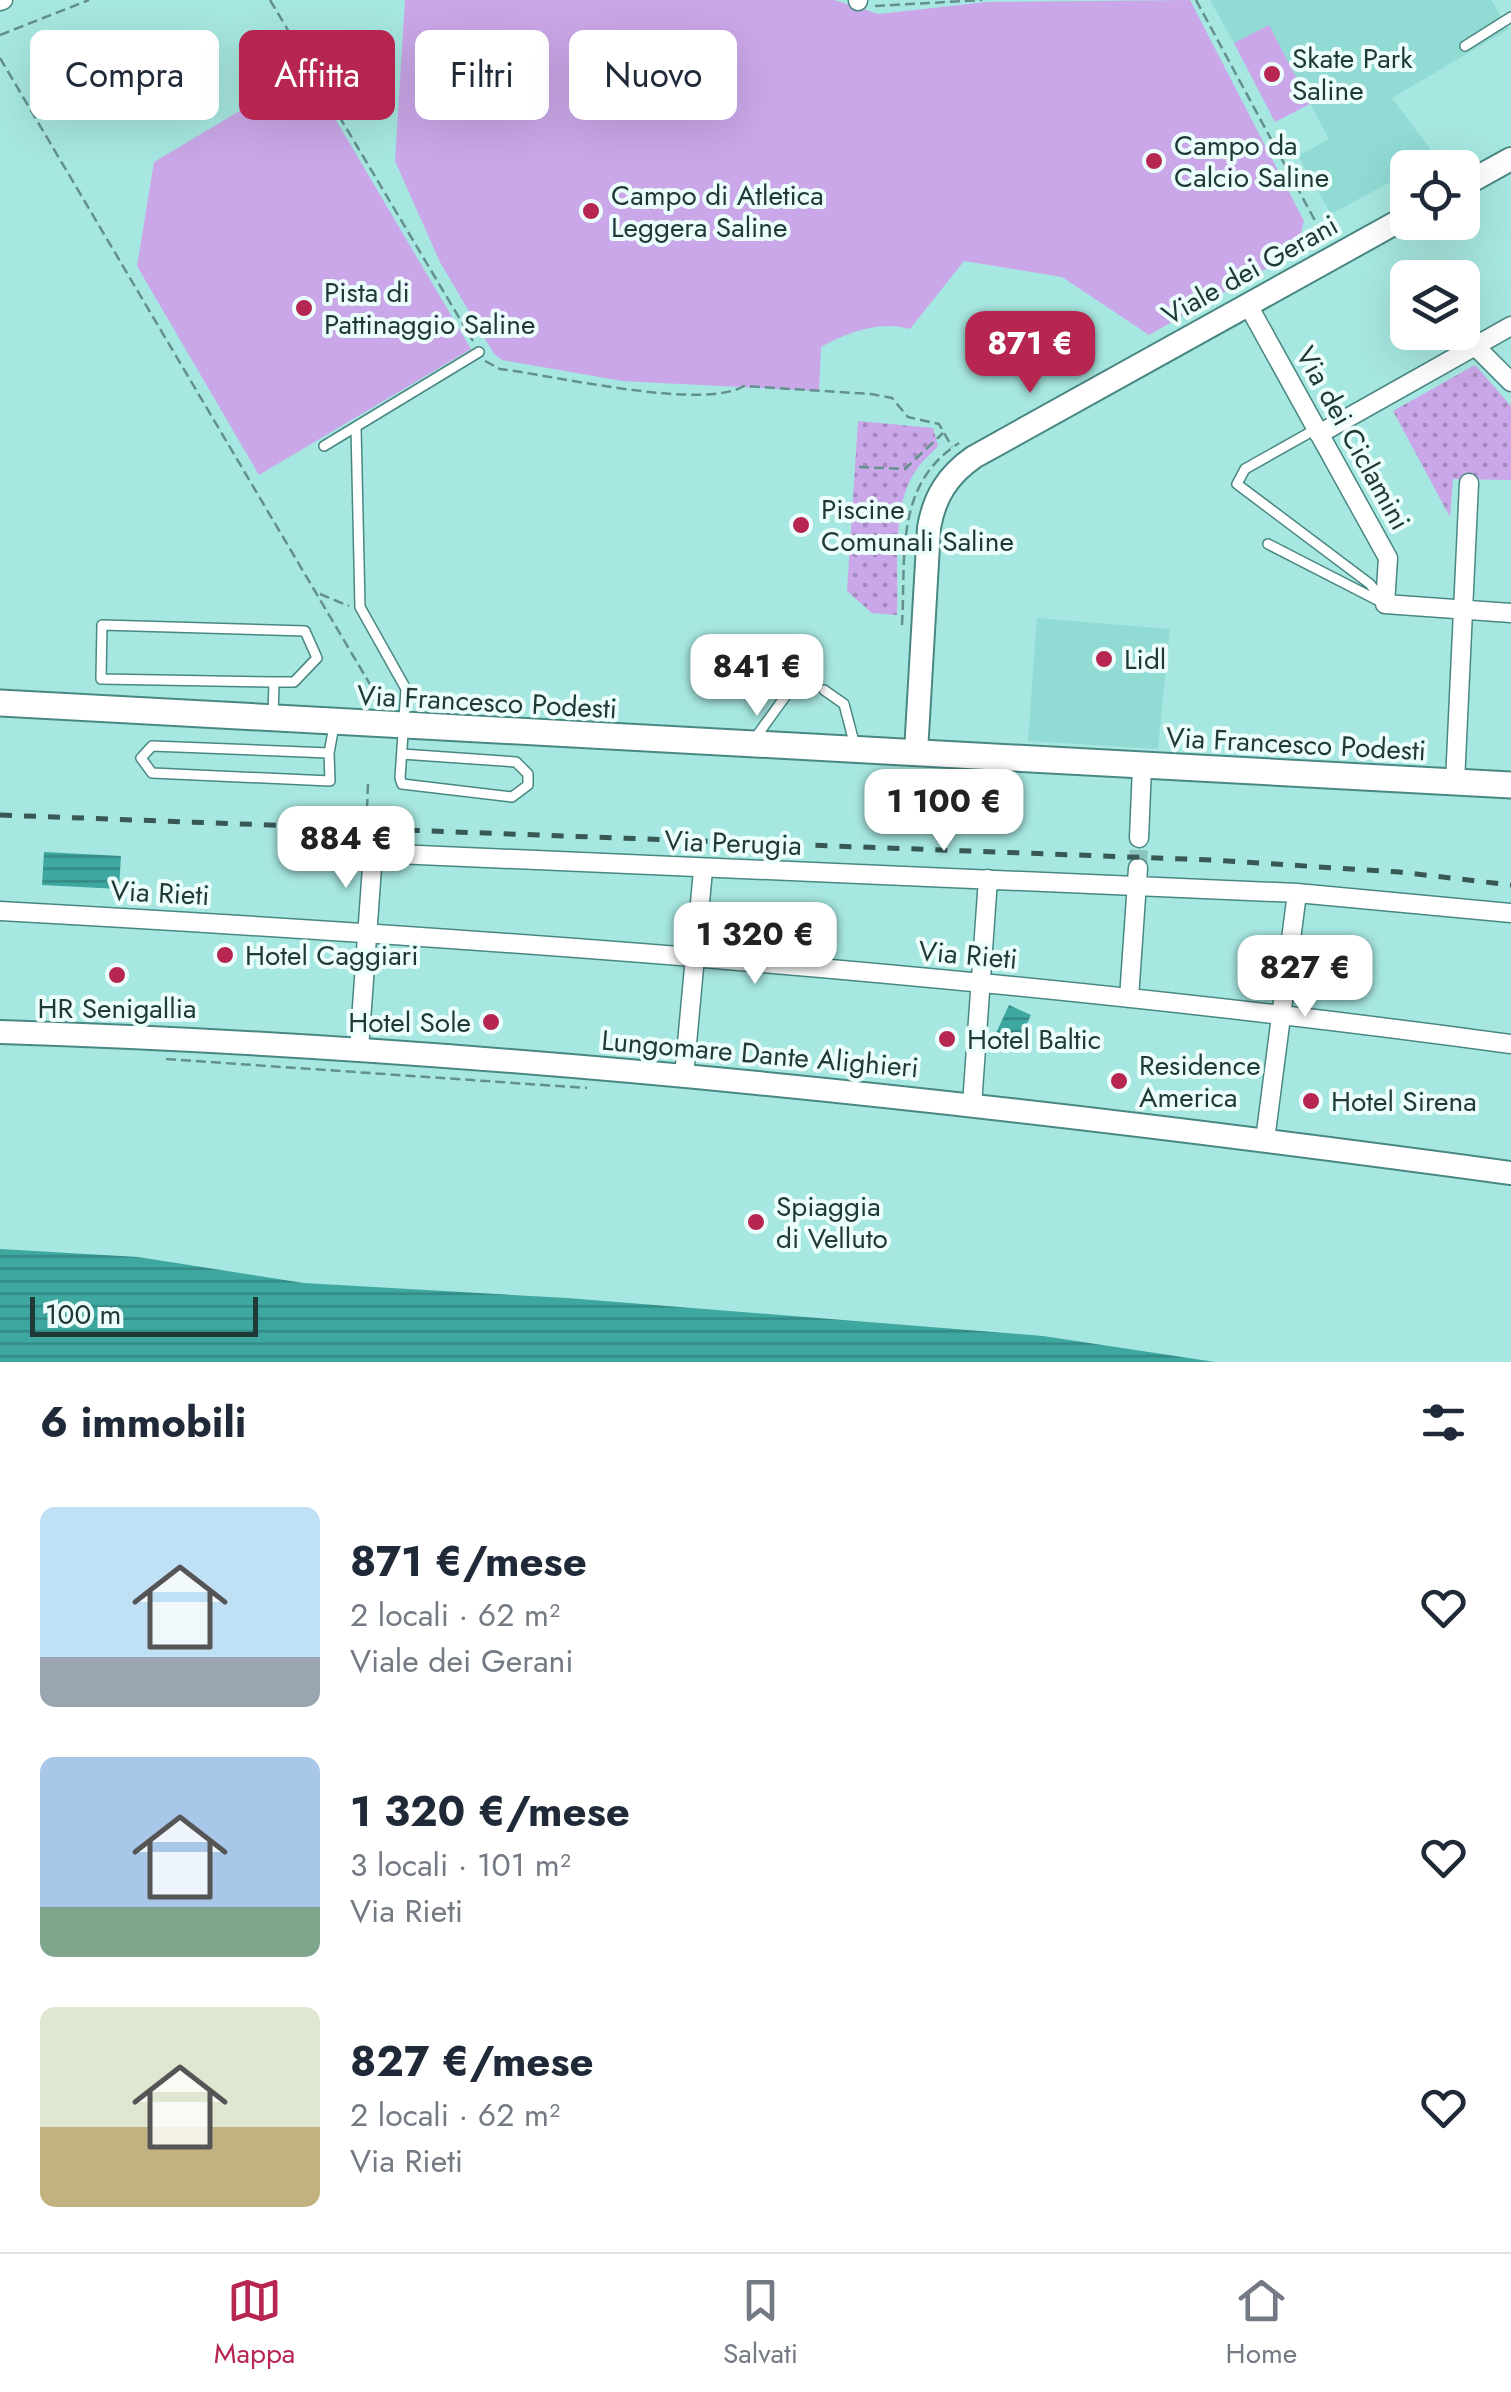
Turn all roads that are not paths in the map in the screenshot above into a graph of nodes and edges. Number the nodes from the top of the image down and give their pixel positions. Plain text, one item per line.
1 (1511, 18) edge
2 (1464, 46) dead end
3 (1511, 159) edge
4 (1480, 176) edge
5 (1390, 226) edge
6 (1248, 305) junction
7 (1511, 326) edge
8 (1480, 343) edge
9 (1468, 350) edge
10 (1479, 350) edge
11 (479, 352) road end
12 (1511, 382) edge
13 (356, 426) junction
14 (1318, 431) junction
15 (324, 446) dead end
16 (1469, 483) dead end
17 (1268, 544) dead end
18 (1386, 604) junction
19 (1462, 610) junction
20 (1511, 613) edge
21 (274, 682) junction
22 (801, 689) dead end
23 (824, 690) dead end
24 (0, 703) edge
25 (405, 715) junction
26 (273, 720) junction
27 (335, 724) junction
28 (749, 747) junction
29 (855, 748) junction
30 (916, 752) junction
31 (330, 753) junction
32 (402, 754) junction
33 (1142, 767) junction
34 (1455, 782) junction
35 (1511, 785) edge
36 (1138, 838) tunnel mouth
37 (703, 870) junction
38 (1137, 877) junction
39 (988, 879) junction
40 (1297, 893) junction
41 (0, 912) edge
42 (1511, 913) edge
43 (367, 932) junction
44 (694, 958) junction
45 (980, 984) junction
46 (1130, 998) junction
47 (1282, 1013) junction
48 (0, 1032) edge
49 (1511, 1044) edge
50 (359, 1049) junction
51 (684, 1076) junction
52 (972, 1105) junction
53 (1266, 1140) junction
54 (1511, 1173) edge

1 - 2 lane
3 - 4 street
5 - 6 street, Viale dei Gerani
6 - 14 street, Via dei Ciclamini
6 - 30 street, Viale dei Gerani
7 - 8 street
9 - 14 street
10 - 12 street
11 - 13 lane
13 - 15 lane
13 - 25 lane
14 - 18 street, Via dei Ciclamini
14 - 18 lane
16 - 19 street
17 - 18 lane
18 - 19 street
19 - 20 street
19 - 34 street
21 - 21 lane
21 - 26 lane
22 - 28 lane
23 - 29 lane
24 - 26 main road, Via Francesco Podesti
25 - 27 main road, Via Francesco Podesti
25 - 28 main road, Via Francesco Podesti
25 - 32 lane
26 - 27 main road, Via Francesco Podesti
27 - 31 lane
28 - 29 main road, Via Francesco Podesti
29 - 30 main road, Via Francesco Podesti
30 - 33 main road, Via Francesco Podesti
31 - 31 lane
32 - 32 lane
33 - 34 main road, Via Francesco Podesti
33 - 36 street
34 - 35 main road, Via Francesco Podesti
37 - 39 street, Via Perugia
37 - 43 street, Via Perugia
37 - 44 street
38 - 39 street, Via Perugia
38 - 40 street, Via Perugia
38 - 46 street
39 - 45 street
40 - 42 street, Via Perugia
40 - 47 street
41 - 43 street, Via Rieti
43 - 44 street, Via Rieti
43 - 50 street
44 - 45 street, Via Rieti
44 - 51 street
45 - 46 street, Via Rieti
45 - 52 street
46 - 47 street, Via Rieti
47 - 49 street, Via Rieti
47 - 53 street
48 - 50 street, Lungomare Dante Alighieri
50 - 51 street, Lungomare Dante Alighieri
51 - 52 street, Lungomare Dante Alighieri
52 - 53 street, Lungomare Dante Alighieri
53 - 54 street, Lungomare Dante Alighieri

